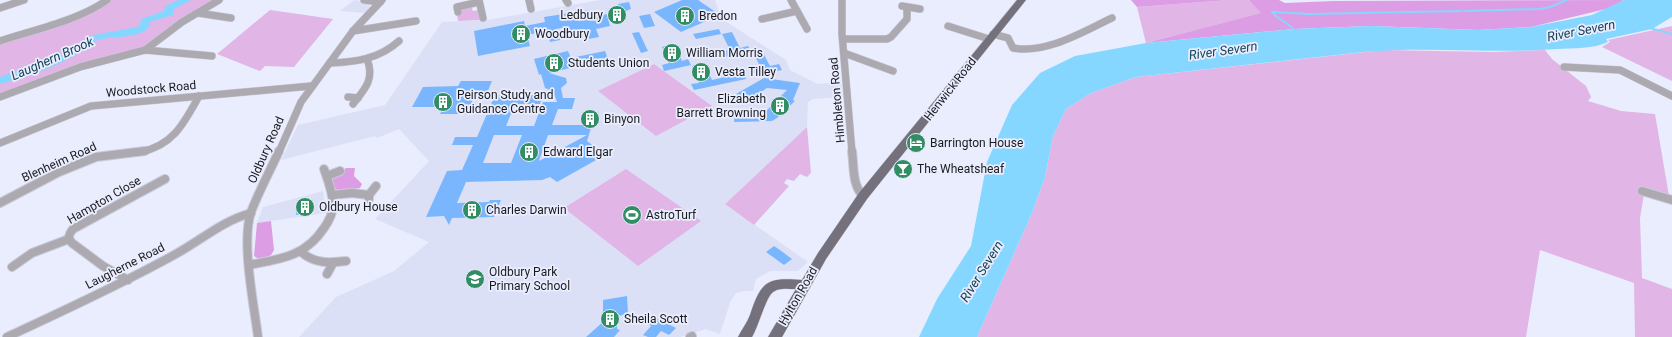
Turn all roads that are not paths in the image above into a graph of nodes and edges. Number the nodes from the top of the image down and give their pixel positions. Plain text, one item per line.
1 (24, 0) edge
2 (107, 0) edge
3 (219, 0) edge
4 (364, 0) edge
5 (529, 0) edge
6 (791, 0) edge
7 (842, 0) edge
8 (1022, 0) edge
9 (381, 1) edge
10 (479, 1) edge
11 (902, 6) dead end
12 (0, 8) edge
13 (909, 8) junction
14 (531, 9) dead end
15 (920, 9) dead end
16 (797, 11) junction
17 (458, 12) dead end
18 (198, 13) junction
19 (231, 18) dead end
20 (483, 18) dead end
21 (1112, 18) dead end
22 (762, 19) dead end
23 (416, 21) dead end
24 (948, 26) dead end
25 (807, 29) dead end
26 (353, 31) junction
27 (991, 36) junction
28 (843, 39) junction
29 (0, 41) edge
30 (384, 44) dead end
31 (145, 50) junction
32 (844, 53) junction
33 (211, 56) dead end
34 (367, 59) junction
35 (330, 63) junction
36 (1564, 67) dead end
37 (893, 71) dead end
38 (311, 86) junction
39 (199, 96) junction
40 (1672, 96) edge
41 (0, 97) edge
42 (348, 97) dead end
43 (0, 143) edge
44 (340, 171) dead end
45 (165, 179) dead end
46 (376, 186) dead end
47 (1642, 191) dead end
48 (332, 195) junction
49 (863, 196) junction
50 (1672, 200) edge
51 (0, 203) edge
52 (251, 213) junction
53 (69, 239) junction
54 (300, 252) junction
55 (822, 256) joint
56 (346, 261) dead end
57 (333, 263) junction
58 (249, 265) junction
59 (12, 267) dead end
60 (327, 274) dead end
61 (128, 280) junction
62 (805, 285) junction
63 (7, 337) edge
64 (258, 337) edge
65 (745, 337) edge
66 (775, 337) edge

1 - 12 street
2 - 29 street
3 - 18 street
4 - 9 street
5 - 14 street
6 - 16 street
7 - 28 street, Himbleton Road
8 - 27 main road, Henwick Road
9 - 26 street, Oldbury Road
10 - 17 street
10 - 20 street
11 - 13 street
13 - 15 street
13 - 28 street
16 - 22 street
16 - 25 street
18 - 19 street
18 - 31 street
21 - 27 street
23 - 26 street
24 - 27 street
26 - 35 street, Oldbury Road
27 - 49 main road, Henwick Road
28 - 32 street, Himbleton Road
30 - 34 street
31 - 33 street
31 - 41 street
32 - 37 street
32 - 49 street, Himbleton Road
34 - 35 street
34 - 42 street
35 - 38 street, Oldbury Road
36 - 40 street
38 - 39 street, Woodstock Road
38 - 52 street, Oldbury Road
39 - 43 street, Woodstock Road
39 - 51 street, Blenheim Road
44 - 48 street
45 - 53 street, Hampton Close
46 - 48 street
47 - 50 street
48 - 54 street
49 - 55 main road, Henwick Road
52 - 58 street, Oldbury Road
52 - 61 street, Laugherne Road
53 - 59 street
53 - 61 street, Hampton Close
54 - 57 street
54 - 58 street
55 - 62 main road, Hylton Road
56 - 57 street
57 - 60 street
58 - 64 street, Oldbury Road
61 - 63 street, Laugherne Road
62 - 65 main road
62 - 66 main road, Hylton Road

